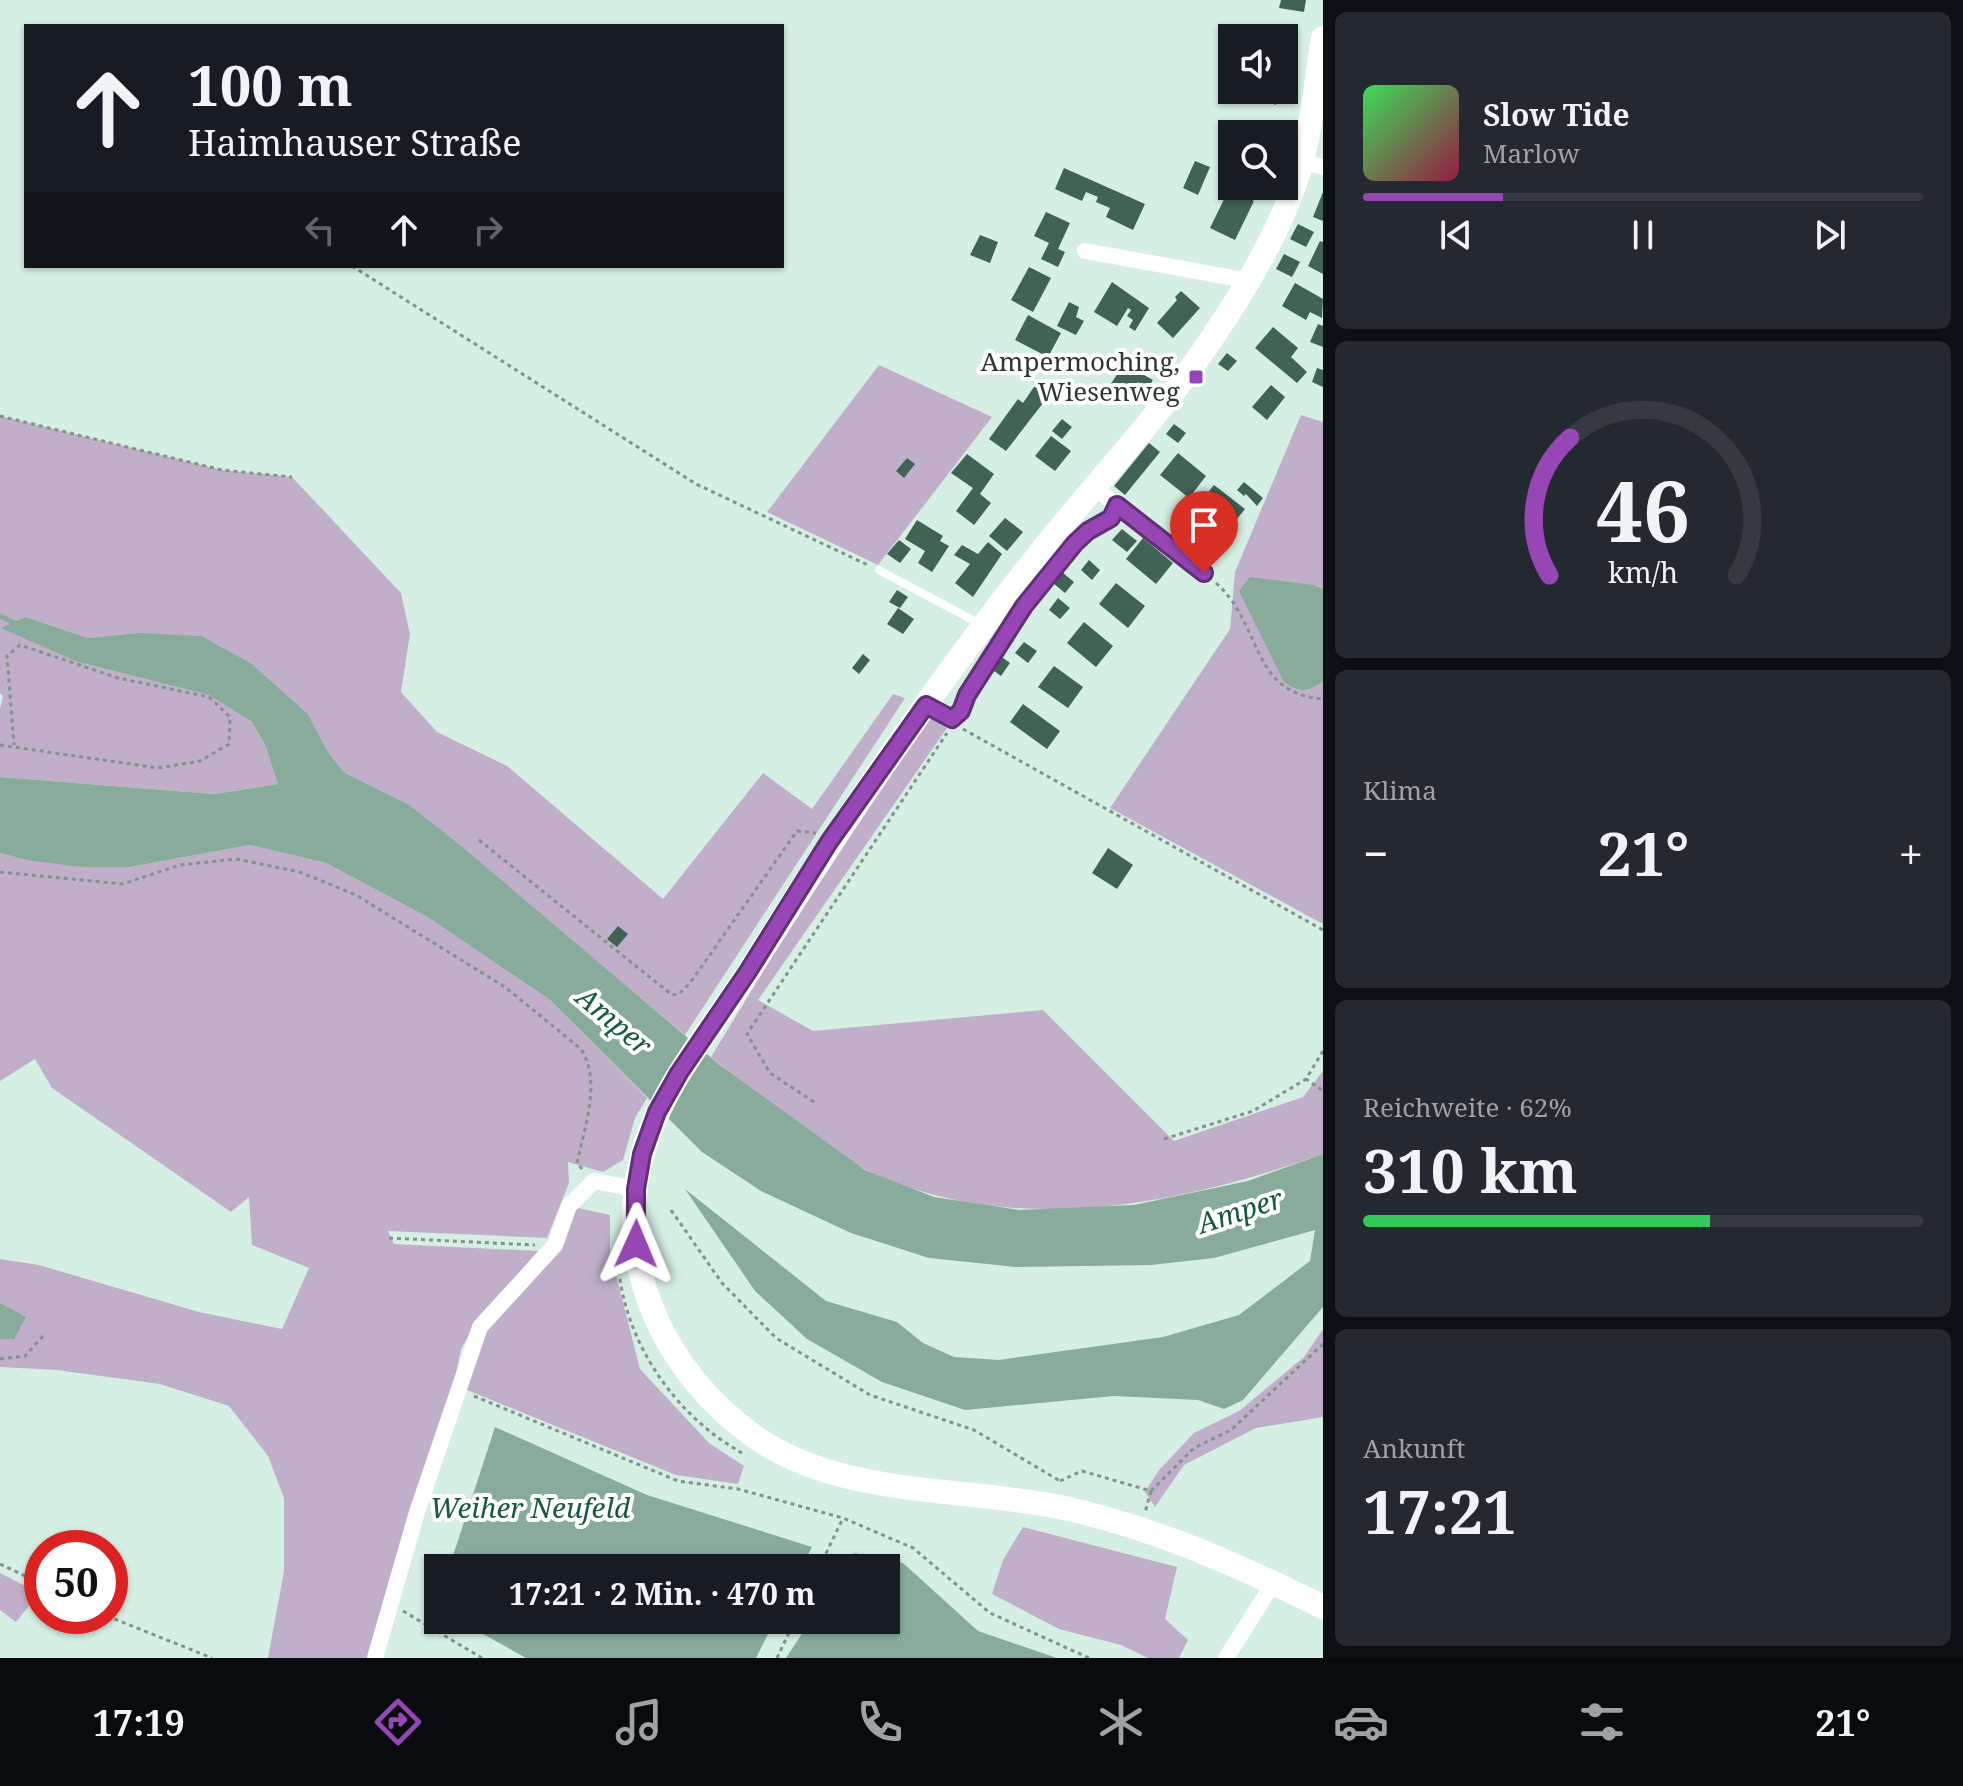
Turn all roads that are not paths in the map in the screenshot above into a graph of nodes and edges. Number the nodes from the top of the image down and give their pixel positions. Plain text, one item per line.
1 (1323, 38) edge
2 (1312, 164) edge
3 (1085, 251) dead end
4 (1245, 285) junction
5 (1095, 488) junction
6 (1117, 505) junction
7 (879, 570) road end
8 (1204, 573) road end
9 (983, 627) junction
10 (926, 705) junction
11 (636, 1189) junction
12 (1274, 1582) junction
13 (1323, 1607) edge
14 (375, 1658) edge
15 (1226, 1658) edge

1 - 2 main road
2 - 4 main road
3 - 4 street
4 - 5 main road
5 - 6 street
5 - 9 main road
6 - 8 street
6 - 10 street
7 - 9 lane
9 - 10 main road
10 - 11 main road
11 - 12 main road
11 - 14 street
12 - 13 main road
12 - 15 street

